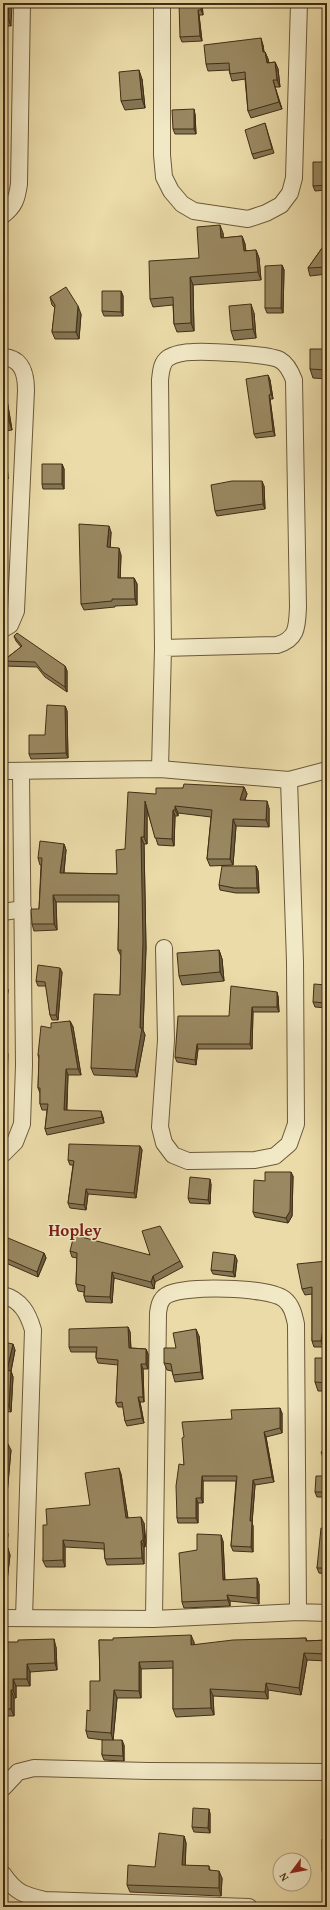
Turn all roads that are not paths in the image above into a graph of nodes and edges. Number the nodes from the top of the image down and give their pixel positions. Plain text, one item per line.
1 (22, 3) edge
2 (162, 3) edge
3 (299, 3) edge
4 (3, 214) edge
5 (3, 357) edge
6 (3, 629) edge
7 (162, 648) junction
8 (160, 769) junction
9 (327, 770) edge
10 (3, 772) edge
11 (21, 772) junction
12 (289, 780) junction
13 (23, 909) junction
14 (3, 912) edge
15 (164, 948) dead end
16 (3, 1154) edge
17 (3, 1295) edge
18 (298, 1612) junction
19 (327, 1614) edge
20 (3, 1618) edge
21 (24, 1618) junction
22 (154, 1619) junction
23 (327, 1772) edge
24 (3, 1788) edge
25 (3, 1874) edge
26 (249, 1907) edge

1 - 4 street
2 - 3 street
5 - 6 street
7 - 7 street
7 - 8 street
8 - 11 street
8 - 12 street
9 - 12 street
10 - 11 street
11 - 13 street
12 - 15 street
13 - 14 street
13 - 16 street
17 - 21 street
18 - 19 street
18 - 22 street
18 - 22 street
20 - 21 street
21 - 22 street
23 - 24 street
25 - 26 street

